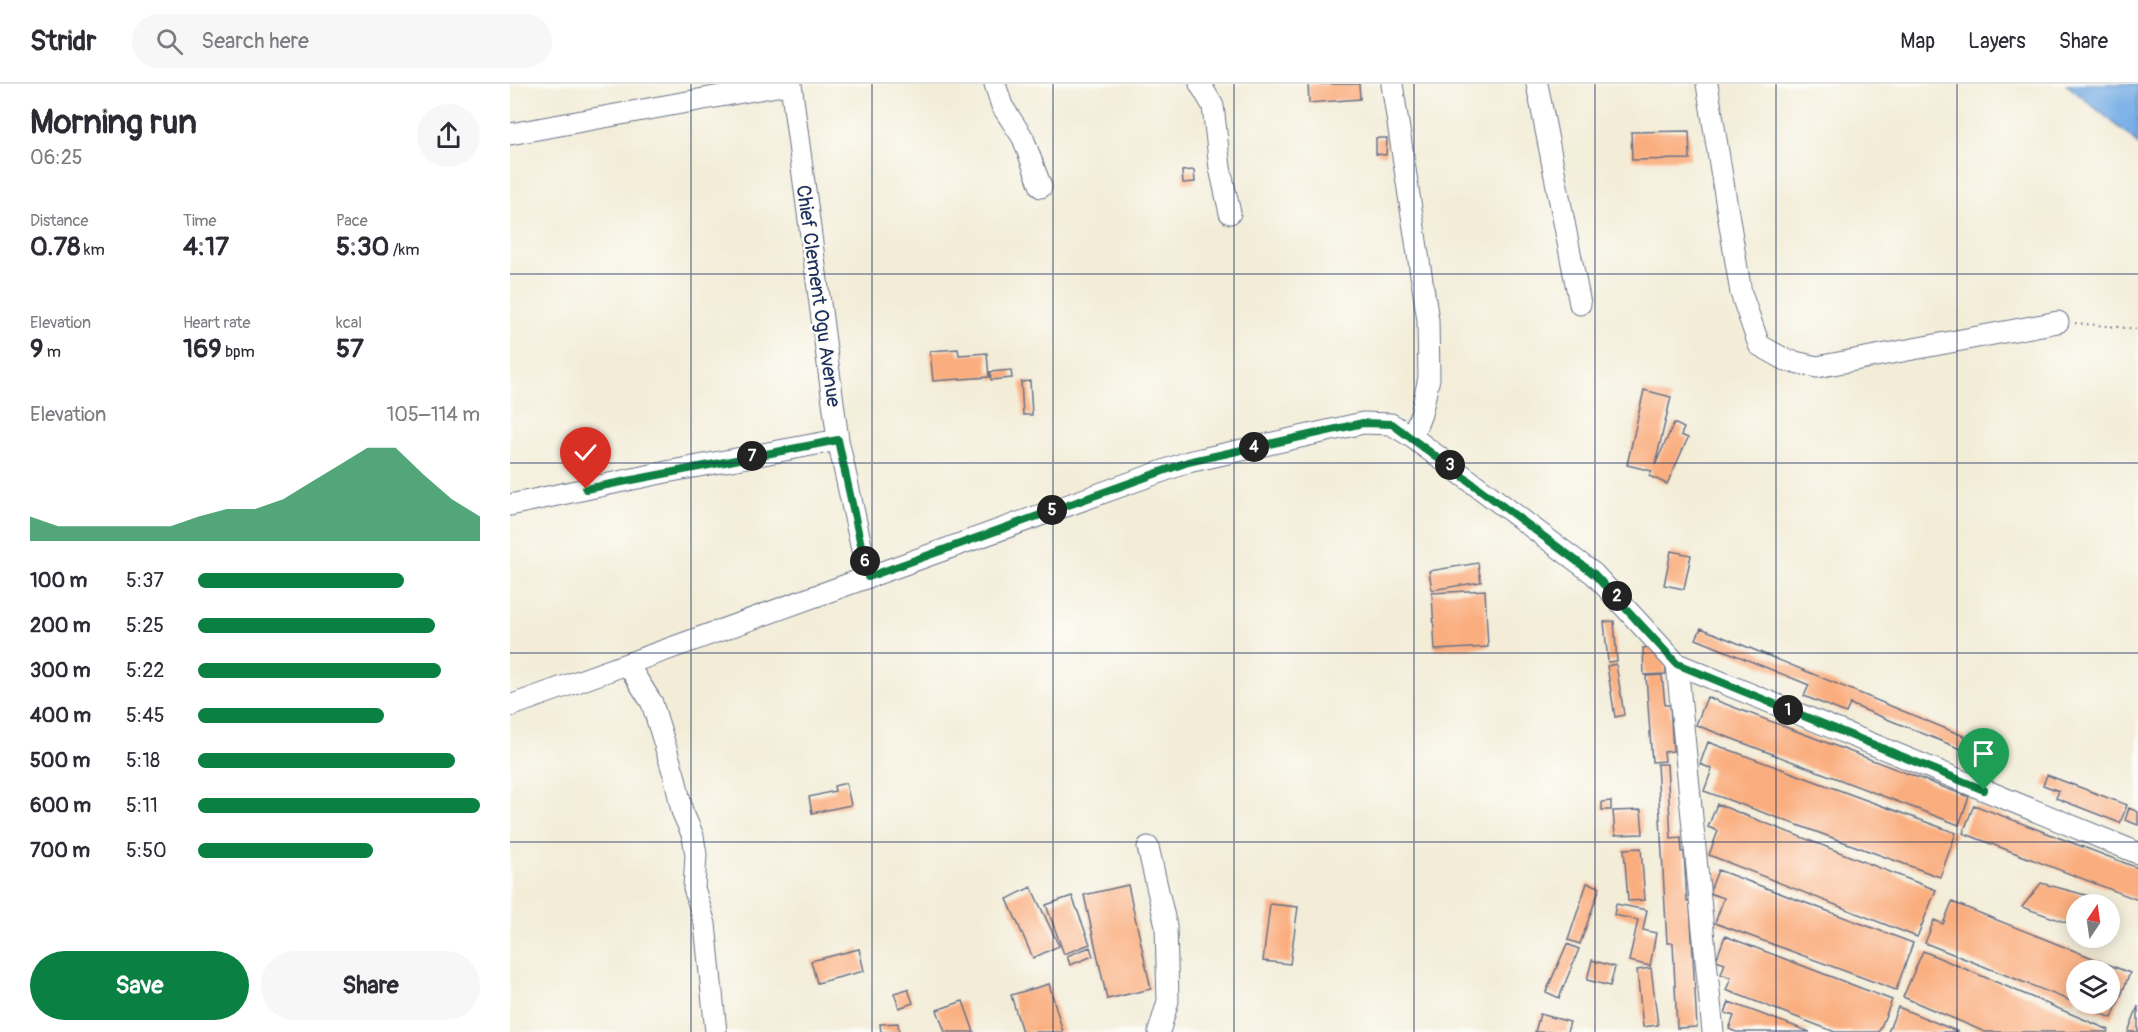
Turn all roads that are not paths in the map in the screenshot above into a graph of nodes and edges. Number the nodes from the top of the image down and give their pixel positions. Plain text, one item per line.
1 (789, 84) edge
2 (995, 84) edge
3 (1200, 84) edge
4 (1392, 84) edge
5 (1538, 84) edge
6 (1707, 84) edge
7 (510, 134) edge
8 (1041, 187) dead end
9 (1230, 213) dead end
10 (1580, 304) dead end
11 (2058, 322) road end
12 (1412, 436) junction
13 (838, 440) junction
14 (510, 505) edge
15 (868, 577) junction
16 (1677, 664) junction
17 (628, 665) junction
18 (510, 706) edge
19 (1148, 847) dead end
20 (2138, 853) edge
21 (716, 1032) edge
22 (1159, 1032) edge
23 (1713, 1032) edge

1 - 7 street
1 - 13 street, Chief Clement Ogu Avenue
2 - 8 street
3 - 9 street
4 - 12 street
5 - 10 street
6 - 11 street
12 - 15 street
12 - 16 street
13 - 14 street
13 - 15 street, Chief Clement Ogu Avenue
15 - 17 street
16 - 20 street
16 - 23 street
17 - 18 street
17 - 21 street
19 - 22 street

